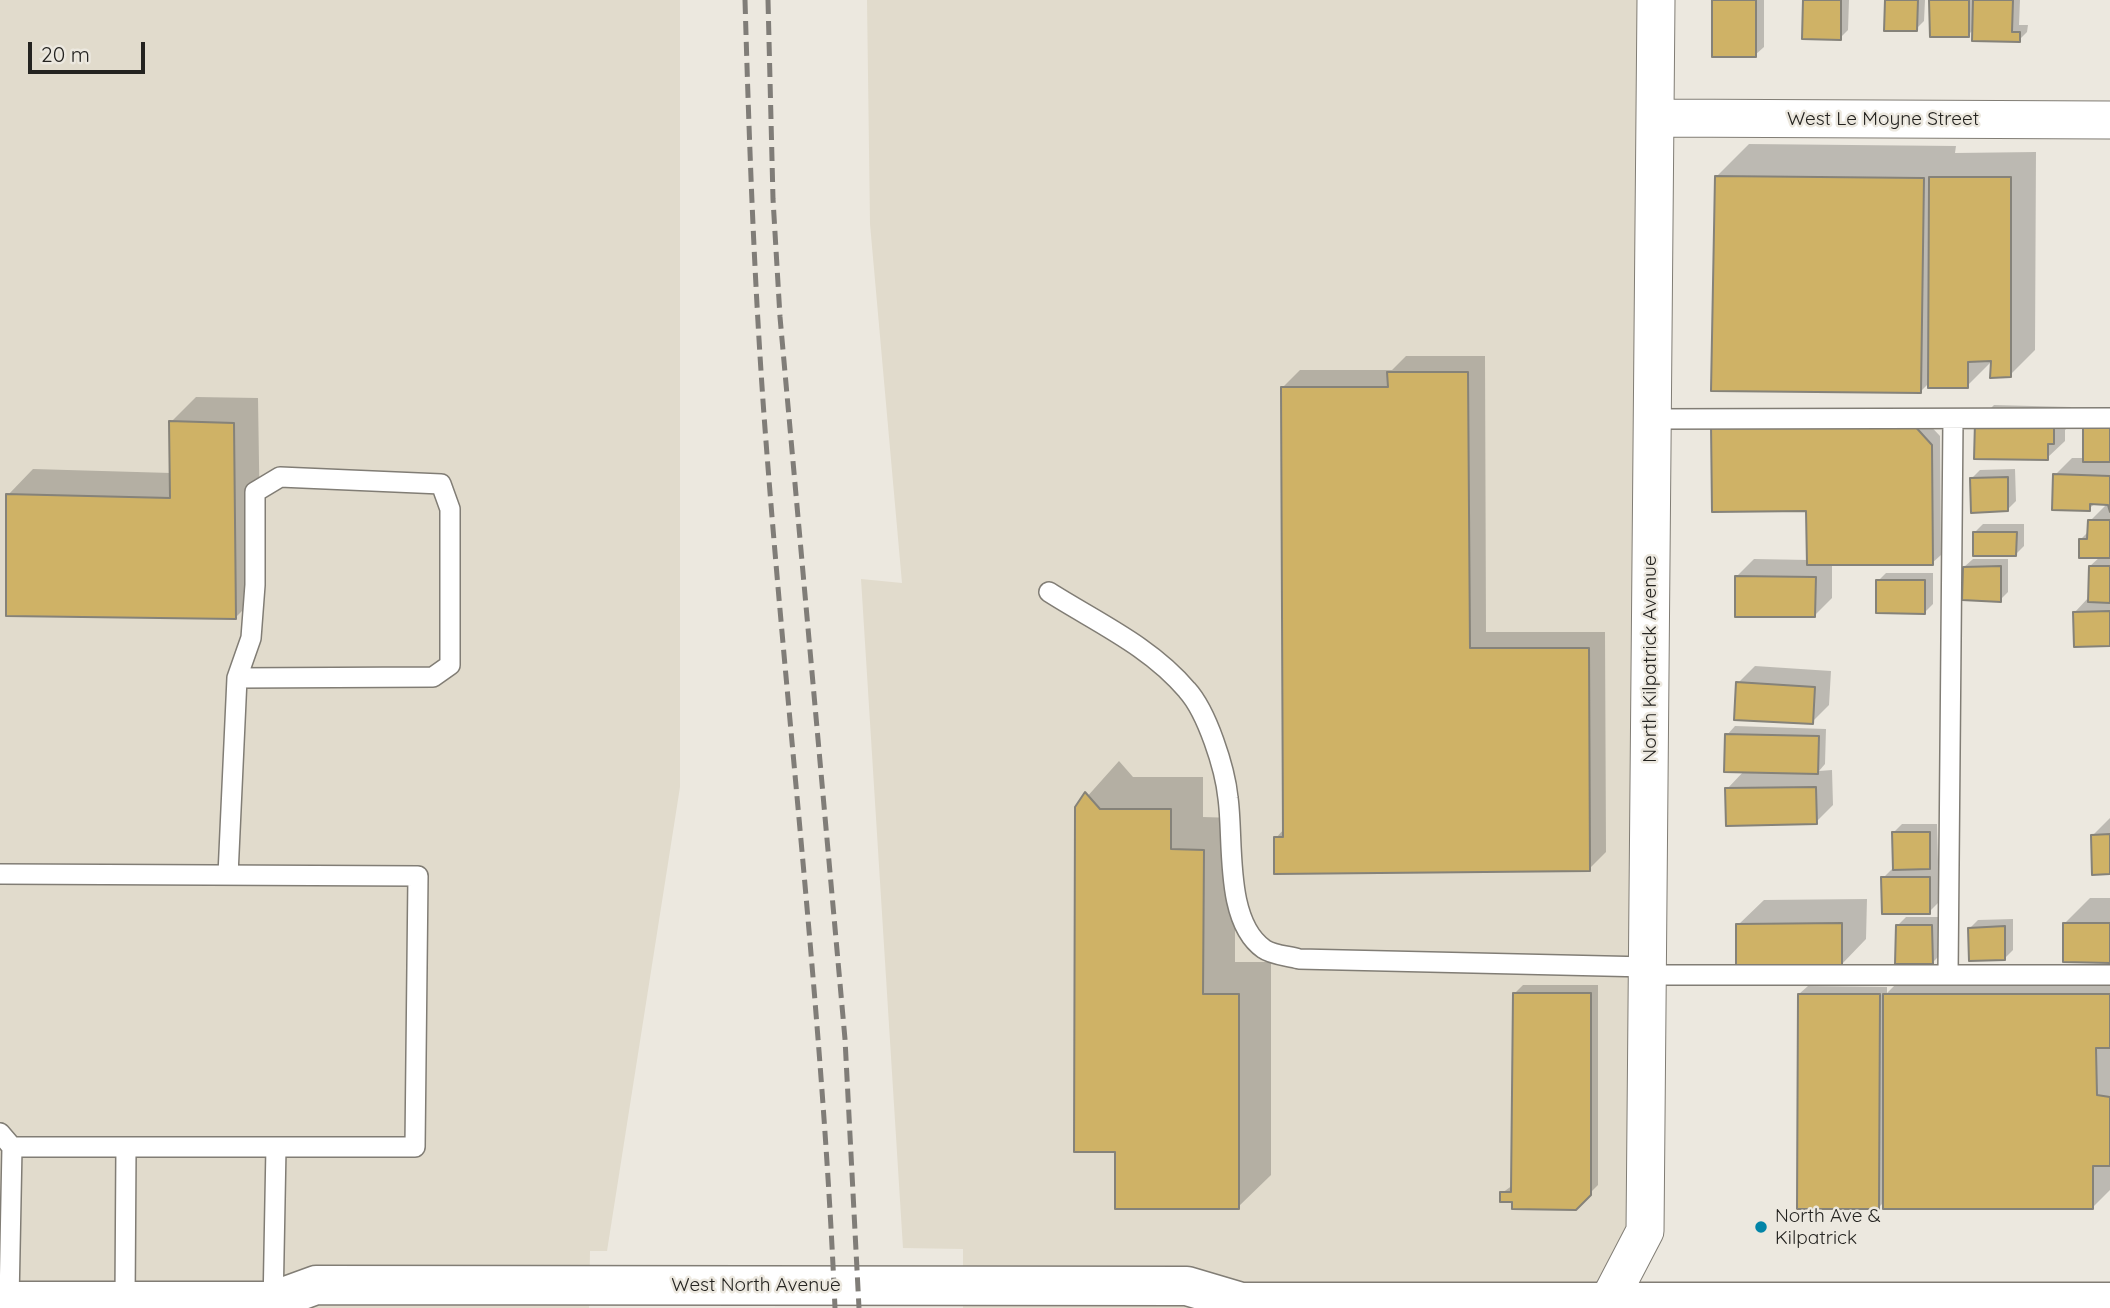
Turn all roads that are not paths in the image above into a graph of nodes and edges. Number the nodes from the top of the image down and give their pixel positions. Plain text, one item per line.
1 (1656, 0) edge
2 (1655, 118) junction
3 (2110, 120) edge
4 (2110, 418) edge
5 (1652, 419) junction
6 (1953, 419) junction
7 (1049, 592) dead end
8 (237, 678) junction
9 (0, 874) edge
10 (228, 875) junction
11 (1648, 971) junction
12 (1948, 974) junction
13 (2110, 975) edge
14 (6, 1140) edge
15 (126, 1147) junction
16 (276, 1147) junction
17 (5, 1301) edge
18 (2110, 1302) edge
19 (149, 1303) edge
20 (1234, 1305) edge
21 (1607, 1305) edge
22 (277, 1306) edge

1 - 2 street, North Kilpatrick Avenue
2 - 3 street, West Le Moyne Street
2 - 5 street, North Kilpatrick Avenue
4 - 6 lane
5 - 6 lane
5 - 11 street, North Kilpatrick Avenue
6 - 12 lane
7 - 11 lane
8 - 8 lane
8 - 10 lane
9 - 10 lane
10 - 16 lane
11 - 12 lane
11 - 21 street, North Kilpatrick Avenue
12 - 13 lane
14 - 15 lane
14 - 17 lane
15 - 16 lane
15 - 19 lane
16 - 22 lane
17 - 19 main road, West North Avenue
18 - 21 main road, West North Avenue
19 - 22 main road, West North Avenue
20 - 21 main road, West North Avenue
20 - 22 main road, West North Avenue

